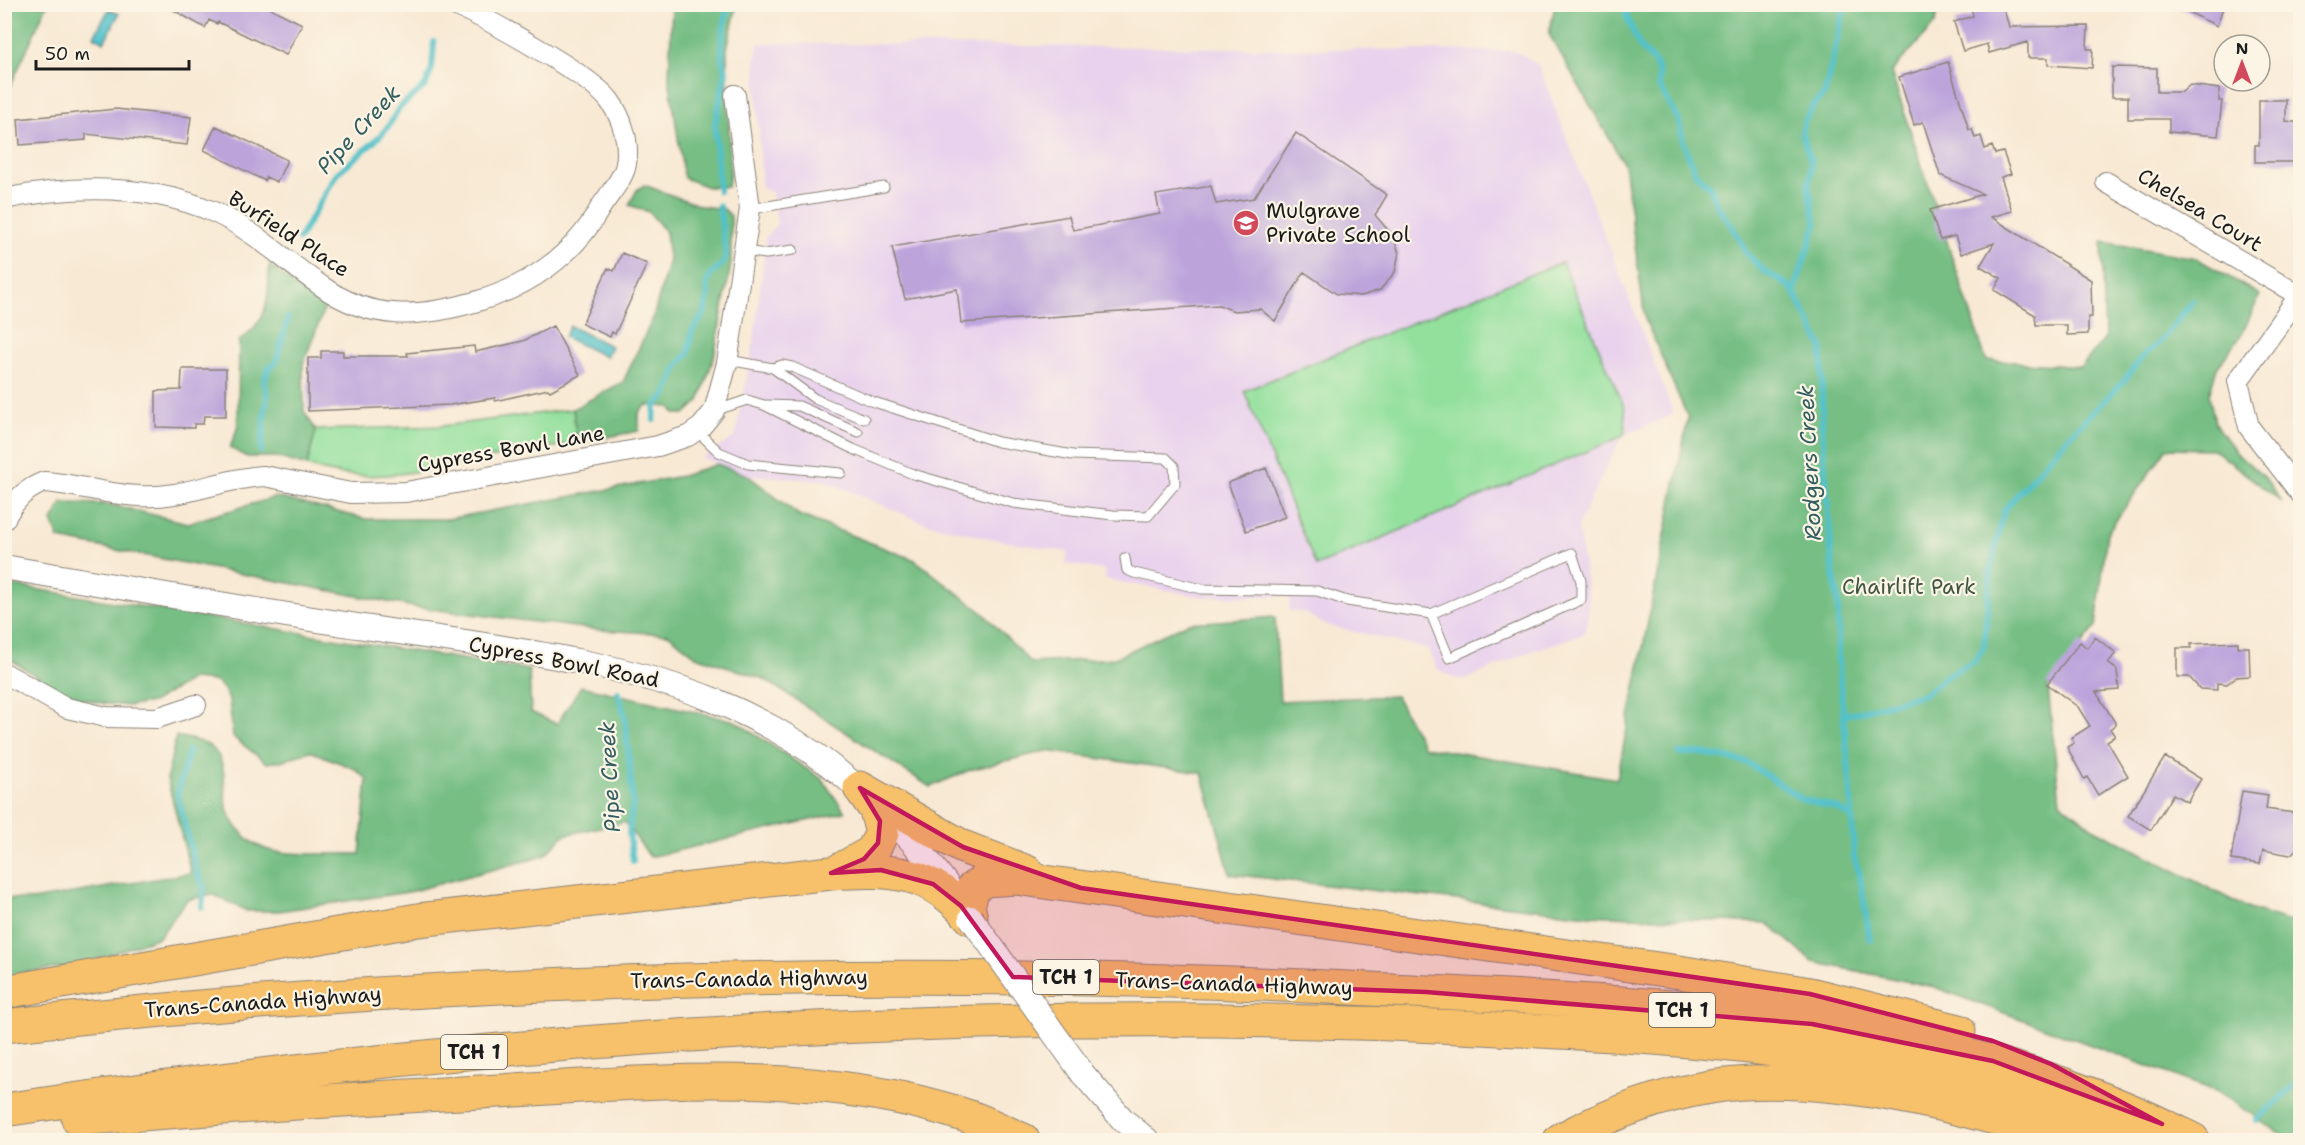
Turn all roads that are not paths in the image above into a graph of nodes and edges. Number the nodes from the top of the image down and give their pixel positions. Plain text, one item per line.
1 (451, 4) edge
2 (735, 95) dead end
3 (2106, 182) dead end
4 (884, 186) dead end
5 (4, 199) edge
6 (750, 209) junction
7 (793, 250) dead end
8 (744, 251) junction
9 (2300, 296) edge
10 (728, 360) junction
11 (772, 368) junction
12 (764, 405) junction
13 (714, 411) junction
14 (864, 419) dead end
15 (696, 430) junction
16 (858, 432) dead end
17 (841, 473) dead end
18 (2301, 494) edge
19 (4, 520) edge
20 (1125, 558) dead end
21 (4, 567) edge
22 (1431, 614) junction
23 (4, 673) edge
24 (196, 705) dead end
25 (860, 788) junction
26 (831, 873) junction
27 (1081, 888) junction
28 (971, 918) junction
29 (4, 992) edge
30 (4, 1026) edge
31 (4, 1110) edge
32 (4, 1124) edge
33 (2162, 1124) junction
34 (1023, 1140) edge
35 (1147, 1140) edge
36 (1560, 1140) edge
37 (2068, 1140) edge
38 (2122, 1140) edge
39 (2193, 1140) edge

1 - 5 street, Burfield Place
2 - 6 street, Cypress Bowl Lane
3 - 9 street, Chelsea Court
4 - 6 lane
6 - 8 street, Cypress Bowl Lane
7 - 8 lane
8 - 10 street, Cypress Bowl Lane
9 - 18 street
10 - 11 lane
10 - 13 street, Cypress Bowl Lane
11 - 12 lane
11 - 14 lane
12 - 13 lane
12 - 16 lane
13 - 15 street, Cypress Bowl Lane
15 - 17 lane
15 - 19 street, Cypress Bowl Lane
20 - 22 lane
21 - 25 street, Cypress Bowl Road
22 - 22 lane
23 - 24 street
25 - 26 highway
25 - 27 highway
25 - 28 street, Cypress Bowl Road
26 - 28 highway
26 - 29 highway
27 - 28 highway
27 - 33 highway
28 - 35 street, Cypress Bowl Road, bridge
30 - 33 highway, Trans-Canada Highway / TCH 1
31 - 38 highway, Trans-Canada Highway / TCH 1
32 - 34 highway
33 - 39 highway, Trans-Canada Highway / TCH 1
36 - 37 highway

